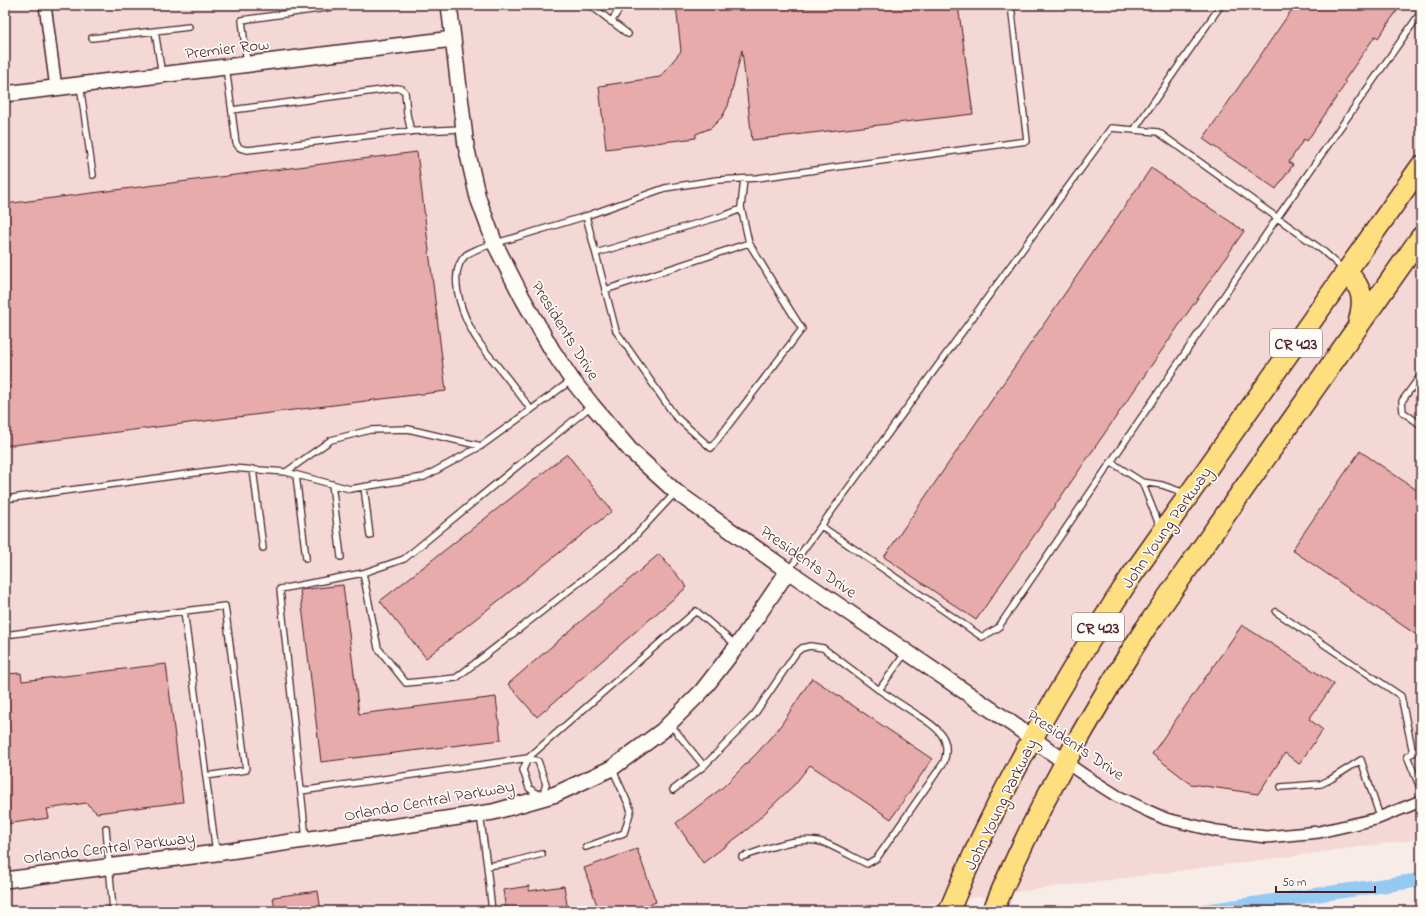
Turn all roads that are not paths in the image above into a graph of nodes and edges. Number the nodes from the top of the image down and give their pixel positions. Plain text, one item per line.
1 (45, 5) edge
2 (348, 5) edge
3 (449, 5) edge
4 (590, 5) edge
5 (622, 5) edge
6 (1011, 5) edge
7 (1221, 5) edge
8 (1421, 12) edge
9 (611, 22) junction
10 (189, 27) dead end
11 (155, 31) junction
12 (628, 34) dead end
13 (92, 38) dead end
14 (453, 39) junction
15 (247, 64) junction
16 (226, 67) junction
17 (162, 75) junction
18 (80, 85) junction
19 (56, 88) junction
20 (5, 94) edge
21 (232, 110) junction
22 (464, 129) junction
23 (1134, 130) junction
24 (411, 132) junction
25 (1421, 166) edge
26 (92, 175) dead end
27 (744, 179) junction
28 (741, 209) junction
29 (586, 216) junction
30 (1277, 218) junction
31 (1421, 238) edge
32 (749, 243) junction
33 (495, 244) junction
34 (596, 253) junction
35 (1346, 272) junction
36 (605, 290) junction
37 (1358, 327) junction
38 (1421, 375) edge
39 (572, 380) junction
40 (592, 405) junction
41 (531, 410) junction
42 (1421, 425) edge
43 (481, 446) junction
44 (1111, 462) junction
45 (253, 469) junction
46 (286, 472) junction
47 (296, 475) junction
48 (1142, 482) junction
49 (332, 484) junction
50 (364, 487) junction
51 (676, 492) junction
52 (1189, 495) junction
53 (5, 499) edge
54 (821, 526) junction
55 (1162, 532) junction
56 (370, 536) dead end
57 (262, 548) dead end
58 (340, 557) dead end
59 (306, 558) dead end
60 (788, 571) junction
61 (363, 573) junction
62 (184, 611) junction
63 (1276, 612) dead end
64 (5, 635) edge
65 (737, 646) junction
66 (906, 651) junction
67 (879, 690) junction
68 (670, 724) junction
69 (1032, 737) junction
70 (1421, 749) edge
71 (1413, 753) junction
72 (528, 758) junction
73 (1065, 762) junction
74 (704, 766) junction
75 (612, 768) junction
76 (206, 776) junction
77 (1280, 787) dead end
78 (673, 790) dead end
79 (1421, 790) edge
80 (301, 791) junction
81 (542, 798) junction
82 (1421, 801) edge
83 (480, 814) junction
84 (1380, 817) junction
85 (106, 828) dead end
86 (306, 839) junction
87 (586, 847) dead end
88 (216, 853) junction
89 (542, 854) dead end
90 (742, 857) dead end
91 (110, 866) junction
92 (487, 866) junction
93 (5, 880) edge
94 (112, 911) edge
95 (492, 911) edge
96 (949, 911) edge
97 (993, 911) edge

1 - 19 street
2 - 15 lane
3 - 14 street, Presidents Drive
4 - 9 lane
5 - 9 lane
6 - 27 lane
7 - 23 lane
8 - 30 lane
9 - 12 lane
10 - 11 lane
11 - 13 lane
11 - 17 lane
14 - 15 street, Premier Row
14 - 22 street, Presidents Drive
15 - 16 street, Premier Row
16 - 17 street, Premier Row
16 - 21 lane
17 - 18 street, Premier Row
18 - 19 street, Premier Row
18 - 26 lane
19 - 20 street, Premier Row
21 - 24 lane
21 - 24 lane
22 - 24 lane
22 - 33 street, Presidents Drive
23 - 30 lane
23 - 54 lane
25 - 35 highway, John Young Parkway / CR 423
27 - 28 lane
27 - 29 lane
28 - 32 lane
28 - 34 lane
29 - 33 lane
29 - 34 lane
30 - 35 lane
30 - 44 lane
31 - 37 highway, CR 423
32 - 36 lane
32 - 36 lane
33 - 39 street, Presidents Drive
33 - 41 lane
34 - 36 lane
35 - 37 highway
35 - 52 highway, John Young Parkway / CR 423
37 - 73 highway, CR 423
38 - 42 lane
39 - 40 street, Presidents Drive
39 - 41 lane
40 - 51 street, Presidents Drive
40 - 61 lane
41 - 43 lane
43 - 46 lane
43 - 50 lane
44 - 48 lane
44 - 54 lane
45 - 46 lane
45 - 53 lane
45 - 57 lane
46 - 47 lane
47 - 49 lane
47 - 59 lane
48 - 52 lane
48 - 55 lane
49 - 50 lane
49 - 58 lane
50 - 56 lane
51 - 60 street, Presidents Drive
51 - 61 lane
52 - 55 highway, John Young Parkway / CR 423
54 - 60 lane
55 - 69 highway, John Young Parkway / CR 423
60 - 65 street, Orlando Central Parkway
60 - 66 street, Presidents Drive
61 - 80 lane
62 - 64 lane
62 - 76 lane
62 - 76 lane
63 - 71 lane
65 - 68 street, Orlando Central Parkway
65 - 72 lane
66 - 67 lane
66 - 69 street, Presidents Drive
67 - 74 lane
67 - 90 lane
68 - 74 lane
68 - 75 street, Orlando Central Parkway
69 - 73 street, Presidents Drive
69 - 96 highway, John Young Parkway / CR 423
70 - 71 lane
71 - 79 lane
72 - 80 lane
72 - 81 lane
72 - 81 lane
73 - 84 street, Presidents Drive
73 - 97 highway, CR 423
74 - 78 lane
75 - 81 street, Orlando Central Parkway
75 - 87 lane
76 - 88 lane
77 - 84 lane
80 - 86 lane
81 - 83 street, Orlando Central Parkway
82 - 84 street, Presidents Drive
83 - 86 street, Orlando Central Parkway
83 - 92 lane
85 - 91 lane
86 - 88 street, Orlando Central Parkway
88 - 91 street, Orlando Central Parkway
89 - 92 lane
91 - 93 street, Orlando Central Parkway
91 - 94 lane
92 - 95 lane

